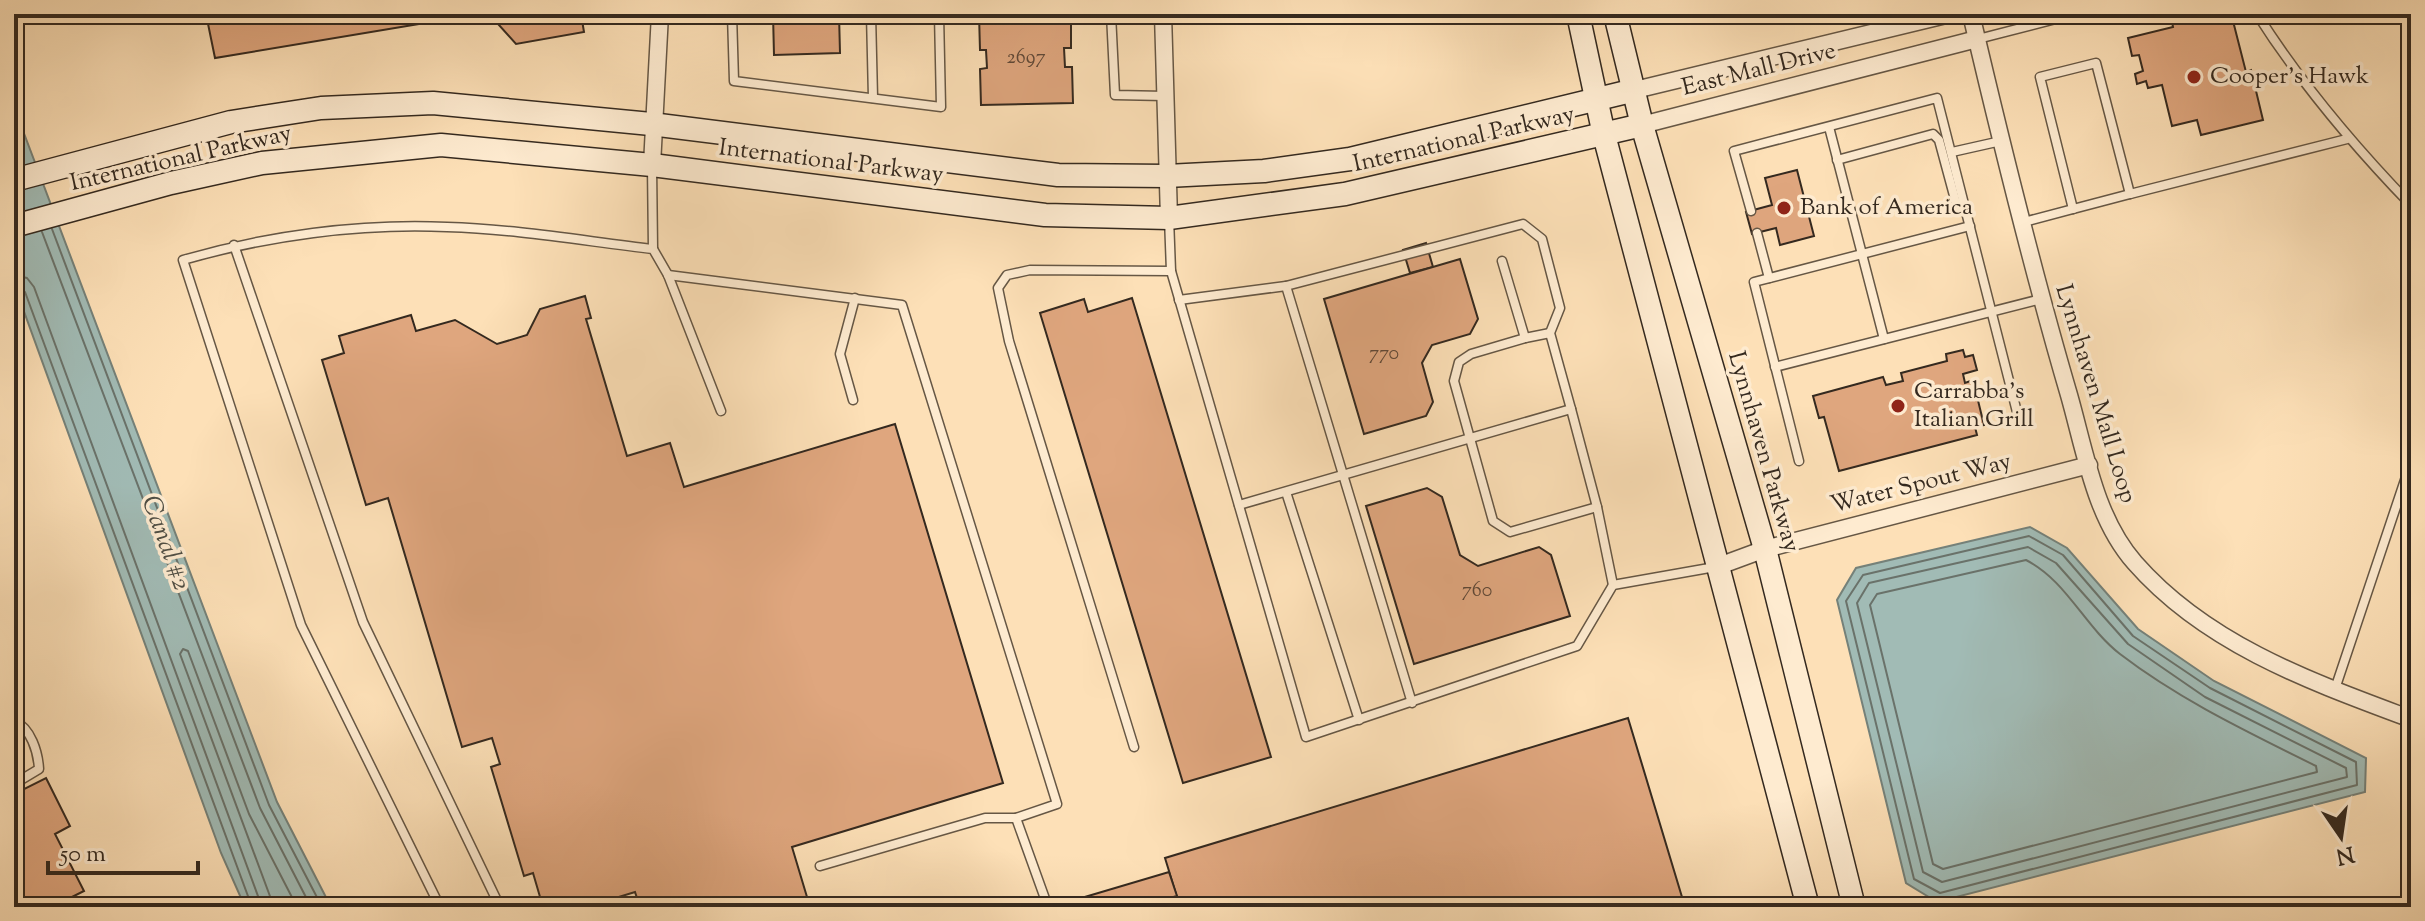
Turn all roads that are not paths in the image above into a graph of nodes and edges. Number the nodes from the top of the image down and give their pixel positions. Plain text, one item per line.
1 (660, 14) edge
2 (732, 14) edge
3 (871, 14) edge
4 (939, 14) edge
5 (1111, 14) edge
6 (1163, 14) edge
7 (1578, 14) edge
8 (1615, 14) edge
9 (1950, 14) edge
10 (1971, 14) edge
11 (2075, 14) edge
12 (2257, 14) edge
13 (1977, 39) junction
14 (1635, 90) junction
15 (1165, 96) junction
16 (873, 98) junction
17 (1598, 101) junction
18 (651, 124) junction
19 (1642, 125) junction
20 (1829, 127) junction
21 (1604, 135) junction
22 (2347, 139) junction
23 (2001, 141) junction
24 (1952, 152) junction
25 (1837, 160) junction
26 (652, 165) junction
27 (1167, 176) junction
28 (14, 180) edge
29 (2130, 194) junction
30 (2411, 205) edge
31 (2073, 209) junction
32 (1751, 211) dead end
33 (1966, 212) junction
34 (1169, 218) junction
35 (2020, 223) junction
36 (14, 226) edge
37 (1970, 226) junction
38 (1757, 233) dead end
39 (234, 245) junction
40 (653, 249) junction
41 (1862, 254) junction
42 (1502, 261) dead end
43 (1171, 271) junction
44 (668, 275) junction
45 (1769, 278) junction
46 (1286, 286) junction
47 (855, 298) junction
48 (2041, 299) junction
49 (1179, 300) junction
50 (1991, 311) junction
51 (1550, 333) junction
52 (1525, 338) junction
53 (1884, 339) junction
54 (1775, 367) junction
55 (853, 400) dead end
56 (1571, 409) junction
57 (721, 411) dead end
58 (2018, 416) dead end
59 (1472, 439) junction
60 (1799, 461) dead end
61 (2411, 462) edge
62 (2089, 465) junction
63 (1344, 477) junction
64 (1286, 492) junction
65 (1239, 505) junction
66 (1597, 507) junction
67 (1765, 549) junction
68 (1719, 566) junction
69 (1613, 585) junction
70 (2335, 691) junction
71 (1412, 703) junction
72 (2411, 719) edge
73 (1359, 720) junction
74 (14, 721) edge
75 (1134, 747) dead end
76 (14, 784) edge
77 (1016, 818) junction
78 (820, 866) dead end
79 (440, 907) edge
80 (500, 907) edge
81 (1048, 907) edge
82 (1808, 907) edge
83 (1854, 907) edge

1 - 18 street
2 - 16 lane
3 - 16 lane
4 - 16 lane
5 - 15 lane
6 - 15 street
7 - 17 main road
8 - 14 main road, Lynnhaven Parkway
9 - 14 street, East Mall Drive
10 - 13 street, Lynnhaven Mall Loop
11 - 13 lane, East Mall Drive
12 - 22 lane
13 - 19 street, East Mall Drive
13 - 23 street, Lynnhaven Mall Loop
14 - 17 main road, International Parkway
14 - 19 main road, Lynnhaven Parkway
15 - 27 street
17 - 21 main road
17 - 27 main road, International Parkway
18 - 26 street
18 - 27 main road, International Parkway
18 - 28 main road, International Parkway
19 - 21 main road, International Parkway
19 - 67 main road, Lynnhaven Parkway
20 - 24 lane
20 - 25 lane
20 - 32 lane
21 - 34 main road, International Parkway
21 - 68 main road
22 - 29 lane
22 - 30 lane
23 - 24 lane
23 - 35 street, Lynnhaven Mall Loop
24 - 33 lane
25 - 33 lane
25 - 41 lane
26 - 34 main road, International Parkway
26 - 36 main road, International Parkway
26 - 40 lane
27 - 34 street
29 - 31 lane
29 - 31 lane
31 - 35 lane
33 - 37 lane
34 - 43 lane
35 - 48 street, Lynnhaven Mall Loop
37 - 41 lane
37 - 50 lane
38 - 45 lane
39 - 40 lane
39 - 79 lane
39 - 80 lane
40 - 44 lane
41 - 45 lane
41 - 53 lane
42 - 52 lane
43 - 49 lane
43 - 75 lane
44 - 47 lane
44 - 57 lane
45 - 54 lane
46 - 49 lane
46 - 51 lane
46 - 63 lane
47 - 55 lane
47 - 77 lane
48 - 50 lane
48 - 62 street, Lynnhaven Mall Loop
49 - 65 lane
50 - 53 lane
50 - 58 lane
51 - 52 lane
51 - 56 lane
52 - 59 lane
53 - 54 lane
54 - 60 lane
56 - 59 lane
56 - 66 lane
59 - 63 lane
59 - 66 lane
61 - 70 lane
62 - 67 street, Water Spout Way
62 - 70 street, Lynnhaven Mall Loop
63 - 64 lane
63 - 71 lane
64 - 65 lane
64 - 73 lane
65 - 73 lane
66 - 69 lane
67 - 68 street, Water Spout Way
67 - 83 main road, Lynnhaven Parkway
68 - 69 lane
68 - 82 main road
69 - 71 lane
70 - 72 street, Lynnhaven Mall Loop
71 - 73 lane
74 - 76 lane
77 - 78 lane
77 - 81 lane

